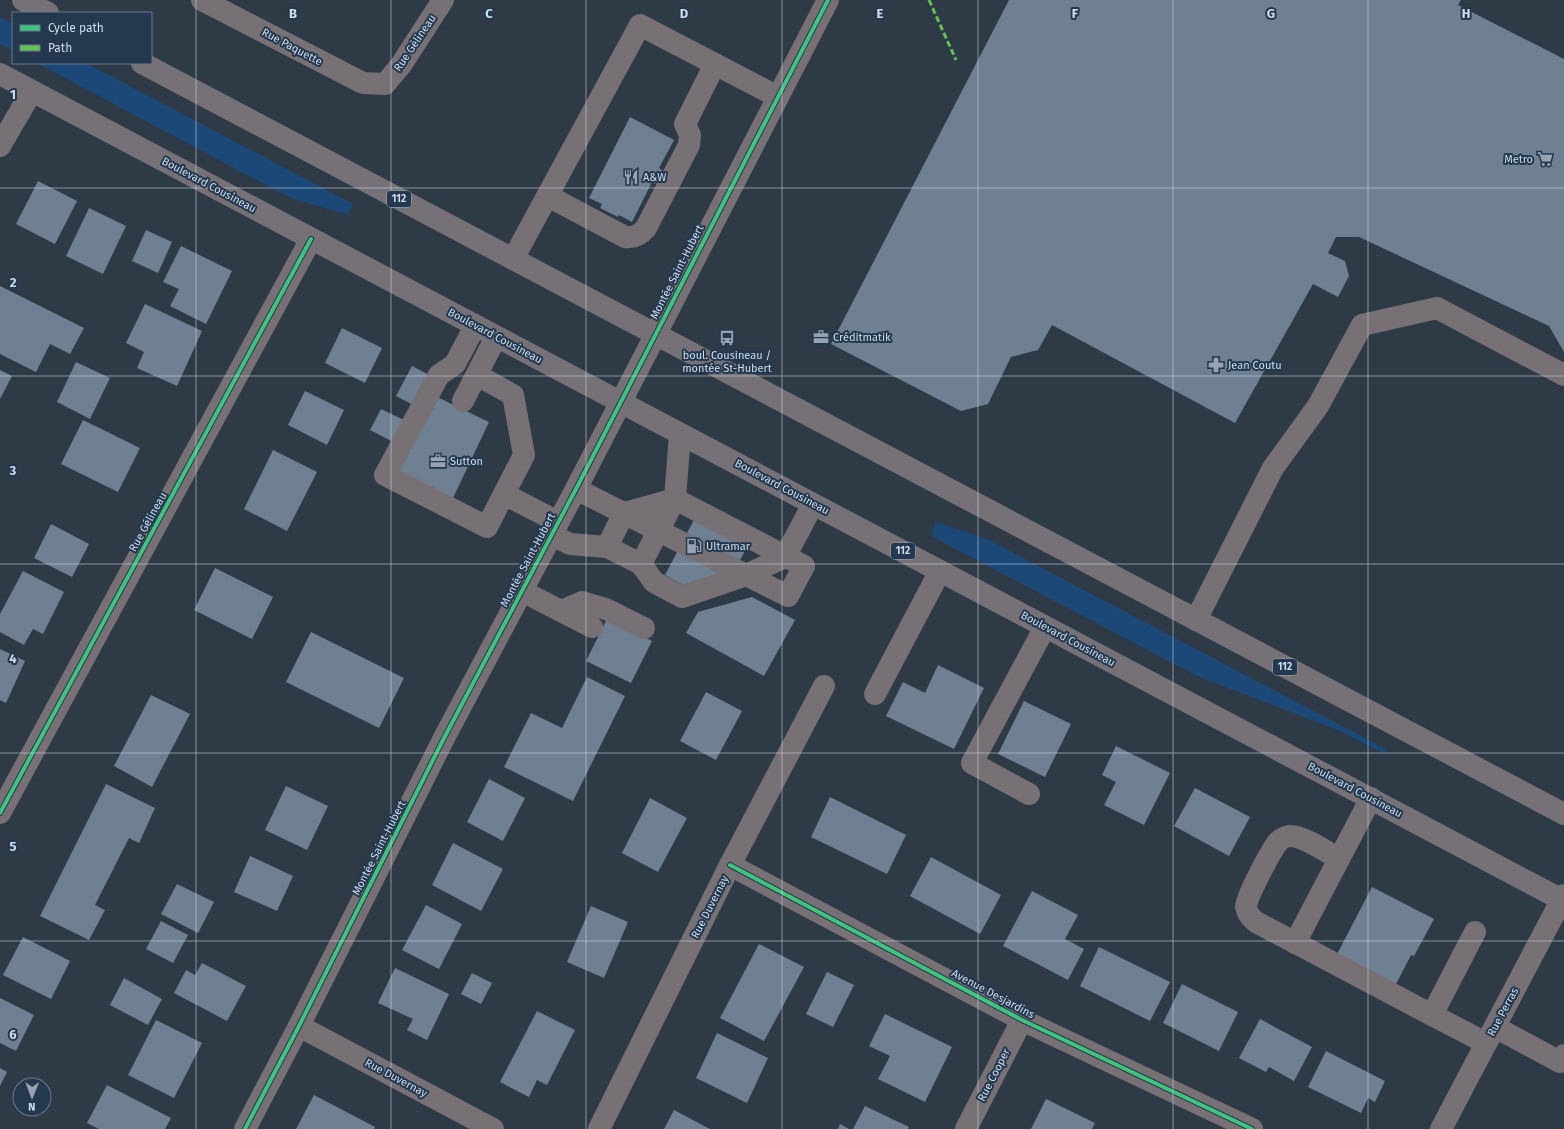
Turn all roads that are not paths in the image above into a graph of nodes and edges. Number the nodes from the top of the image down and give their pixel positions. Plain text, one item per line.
1 (23, 0) edge
2 (202, 0) edge
3 (443, 0) edge
4 (823, 2) edge
5 (46, 12) edge
6 (144, 64) edge
7 (715, 64) junction
8 (0, 74) edge
9 (385, 84) joint
10 (32, 91) junction
11 (778, 97) junction
12 (0, 146) edge
13 (548, 196) junction
14 (311, 239) junction
15 (513, 259) junction
16 (475, 326) junction
17 (655, 334) junction
18 (496, 337) junction
19 (477, 375) junction
20 (1564, 375) edge
21 (463, 401) dead end
22 (620, 402) junction
23 (680, 434) junction
24 (576, 489) junction
25 (504, 494) junction
26 (675, 499) junction
27 (813, 504) junction
28 (624, 513) junction
29 (555, 528) junction
30 (658, 532) junction
31 (607, 547) junction
32 (784, 557) junction
33 (640, 564) junction
34 (940, 571) junction
35 (746, 575) junction
36 (522, 590) junction
37 (561, 611) junction
38 (1196, 620) junction
39 (592, 627) dead end
40 (1045, 627) junction
41 (644, 628) dead end
42 (824, 686) dead end
43 (875, 694) dead end
44 (1028, 794) dead end
45 (1371, 798) junction
46 (0, 813) edge
47 (1564, 814) edge
48 (1338, 859) junction
49 (730, 865) junction
50 (1563, 898) edge
51 (1475, 932) dead end
52 (1295, 943) junction
53 (1432, 1015) junction
54 (1022, 1020) junction
55 (299, 1026) junction
56 (1491, 1035) junction
57 (1564, 1055) edge
58 (245, 1129) edge
59 (493, 1129) edge
60 (598, 1129) edge
61 (966, 1129) edge
62 (1252, 1129) edge
63 (1441, 1129) edge

1 - 5 main road
2 - 9 street, Rue Paquette
3 - 9 street, Rue Gélineau
4 - 11 street, Montée Saint-Hubert
6 - 15 main road, 112
7 - 11 street
7 - 13 street
7 - 13 street
8 - 10 main road, Boulevard Cousineau / 112
10 - 12 street
10 - 14 main road, Boulevard Cousineau / 112
11 - 17 street, Montée Saint-Hubert
13 - 15 street
14 - 16 main road, Boulevard Cousineau / 112
14 - 46 street, Rue Gélineau
15 - 17 main road, 112
16 - 18 main road, Boulevard Cousineau / 112
16 - 25 street
17 - 22 street, Montée Saint-Hubert
17 - 38 main road, 112
18 - 19 street
18 - 22 main road, Boulevard Cousineau / 112
19 - 21 street
19 - 25 street
20 - 38 street
22 - 23 main road, Boulevard Cousineau / 112
22 - 24 street, Montée Saint-Hubert
23 - 26 street
23 - 27 main road, Boulevard Cousineau / 112
24 - 28 street
24 - 29 street, Montée Saint-Hubert
25 - 29 street
26 - 28 street
26 - 30 street
26 - 32 street
27 - 32 street
27 - 34 main road, Boulevard Cousineau / 112
28 - 30 street
28 - 31 street
29 - 31 street
29 - 36 street, Montée Saint-Hubert
30 - 33 street
30 - 35 street
31 - 33 street
32 - 35 street
32 - 35 street
33 - 35 street
34 - 40 main road, Boulevard Cousineau / 112
34 - 43 street
36 - 37 street
36 - 55 street, Montée Saint-Hubert
37 - 39 street
37 - 41 street
38 - 47 main road, 112
40 - 44 street
40 - 45 main road, Boulevard Cousineau / 112
42 - 49 street, Rue Duvernay
45 - 48 street
45 - 50 main road, Boulevard Cousineau / 112
48 - 52 street
48 - 52 street
49 - 54 street, Avenue Desjardins
49 - 60 street, Rue Duvernay
50 - 56 street, Rue Perras
51 - 53 street
52 - 53 street
53 - 56 street
54 - 61 street, Rue Cooper
54 - 62 street, Avenue Desjardins
55 - 58 street, Montée Saint-Hubert
55 - 59 street, Rue Duvernay
56 - 57 street
56 - 63 street, Rue Perras

